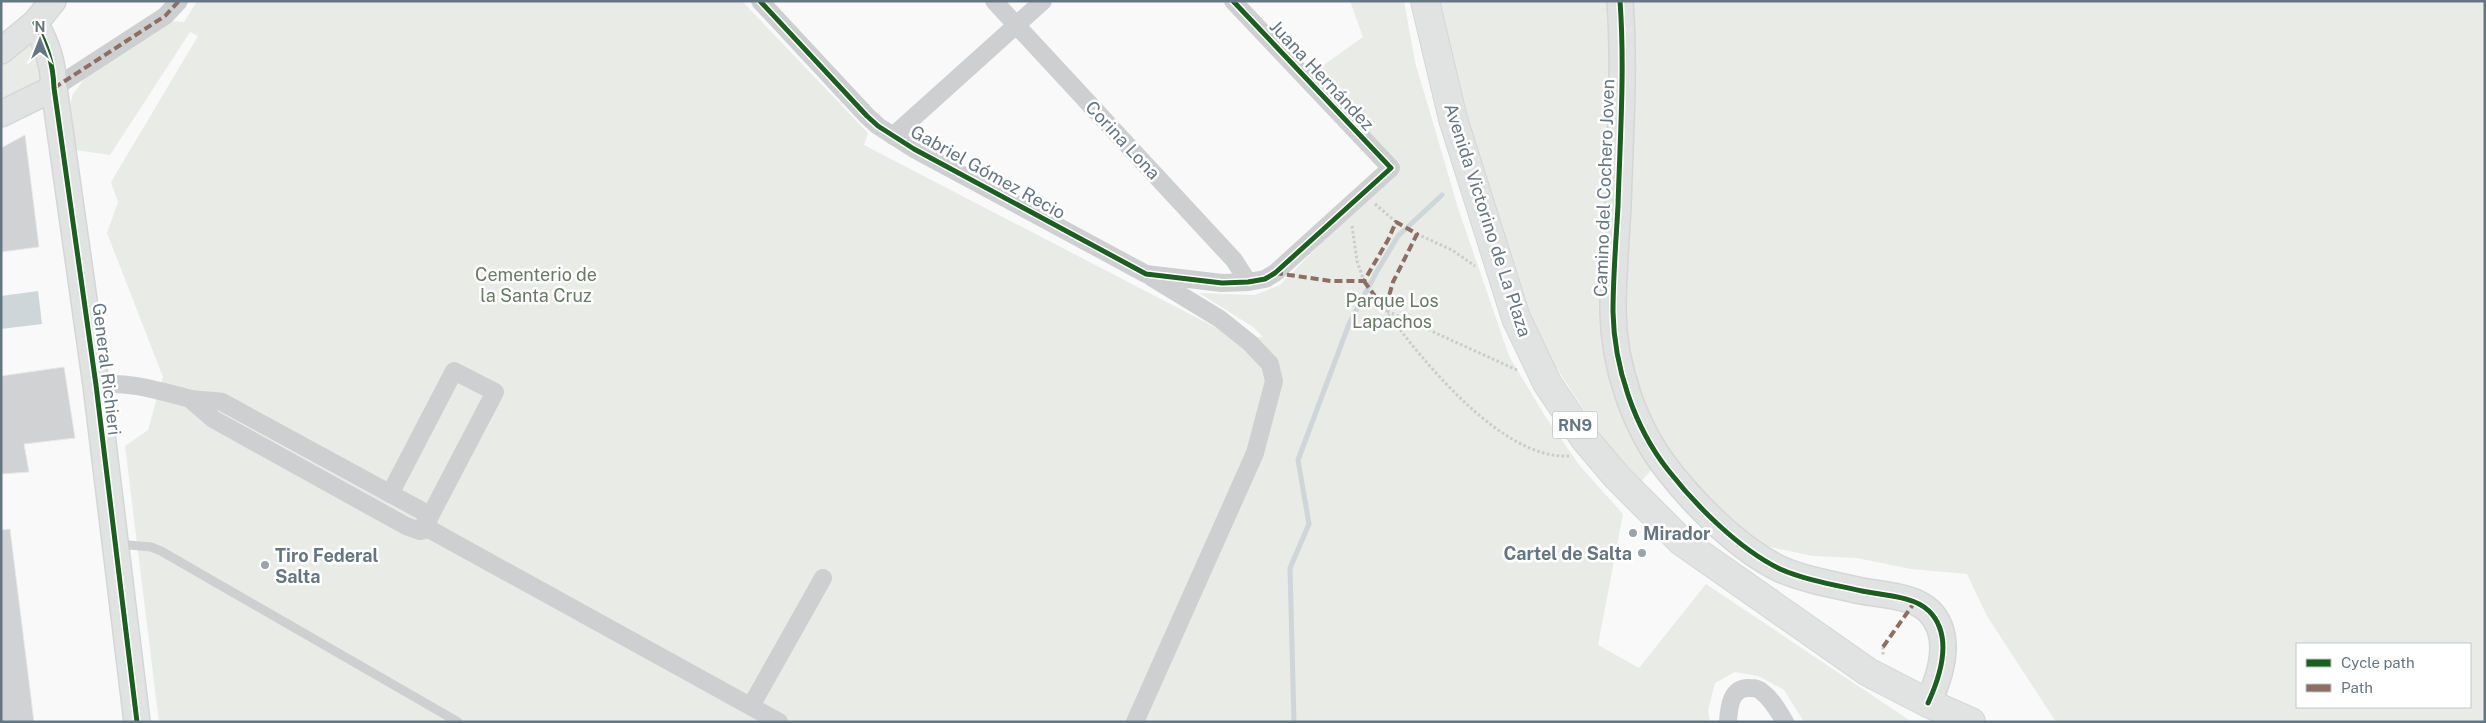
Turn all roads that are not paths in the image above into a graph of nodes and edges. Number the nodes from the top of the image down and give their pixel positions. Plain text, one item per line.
1 (52, 1) edge
2 (179, 1) edge
3 (760, 1) edge
4 (994, 1) edge
5 (1043, 1) edge
6 (1233, 1) edge
7 (1425, 1) edge
8 (1620, 1) edge
9 (35, 23) junction
10 (1017, 26) junction
11 (1, 51) edge
12 (54, 88) junction
13 (1, 114) edge
14 (893, 136) junction
15 (1391, 168) joint
16 (1146, 274) junction
17 (1248, 282) junction
18 (96, 385) junction
19 (190, 399) junction
20 (390, 494) junction
21 (428, 524) junction
22 (114, 544) junction
23 (823, 578) dead end
24 (751, 706) junction
25 (1937, 712) edge
26 (137, 722) edge
27 (458, 722) edge
28 (779, 722) edge
29 (1135, 722) edge
30 (1728, 722) edge
31 (1785, 722) edge
32 (1971, 722) edge

1 - 9 street
2 - 12 street
3 - 14 street, Gabriel Gómez Recio
4 - 10 street, Corina Lona
5 - 10 street
6 - 15 street, Juana Hernández
7 - 25 highway, Avenida Victorino de La Plaza / RN9
8 - 25 street, Camino del Cochero Joven
9 - 11 street
9 - 12 street, General Richieri
10 - 14 street
10 - 17 street, Corina Lona
12 - 13 street
12 - 18 street, General Richieri
14 - 16 street, Gabriel Gómez Recio
15 - 17 street, Gabriel Gómez Recio
16 - 17 street, Gabriel Gómez Recio
16 - 29 street
18 - 19 street
18 - 22 street, General Richieri
19 - 20 street
19 - 21 street
20 - 21 street
20 - 21 street
21 - 24 street
22 - 26 street, General Richieri
22 - 27 lane
23 - 24 street
24 - 28 street
25 - 32 highway, RN9
30 - 31 street

